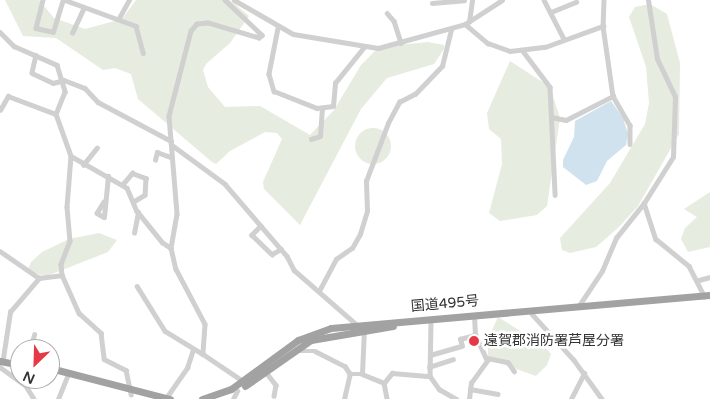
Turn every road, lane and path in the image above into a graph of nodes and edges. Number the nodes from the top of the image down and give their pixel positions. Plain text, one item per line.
1 (43, 0) edge
2 (64, 0) edge
3 (129, 0) edge
4 (225, 0) edge
5 (234, 0) edge
6 (464, 0) edge
7 (472, 0) edge
8 (502, 0) edge
9 (551, 0) edge
10 (604, 0) edge
11 (648, 0) edge
12 (455, 2) edge
13 (546, 2) edge
14 (576, 2) dead end
15 (432, 3) dead end
16 (83, 9) junction
17 (550, 12) junction
18 (387, 13) dead end
19 (119, 18) junction
20 (467, 23) junction
21 (604, 26) junction
22 (278, 28) junction
23 (451, 29) junction
24 (0, 32) edge
25 (72, 33) dead end
26 (564, 38) junction
27 (401, 42) junction
28 (364, 47) junction
29 (523, 51) junction
30 (143, 53) dead end
31 (36, 55) junction
32 (64, 80) junction
33 (613, 96) junction
34 (322, 109) junction
35 (0, 110) edge
36 (56, 114) junction
37 (551, 117) junction
38 (311, 139) dead end
39 (172, 143) junction
40 (630, 144) dead end
41 (98, 148) dead end
42 (71, 156) junction
43 (171, 157) junction
44 (155, 160) dead end
45 (83, 165) junction
46 (108, 176) junction
47 (122, 185) junction
48 (556, 195) dead end
49 (104, 202) dead end
50 (134, 202) junction
51 (644, 204) junction
52 (138, 212) junction
53 (261, 226) junction
54 (134, 233) dead end
55 (171, 248) junction
56 (281, 249) junction
57 (0, 251) edge
58 (62, 275) junction
59 (710, 276) edge
60 (40, 278) junction
61 (699, 280) junction
62 (137, 286) dead end
63 (319, 292) junction
64 (708, 297) edge
65 (578, 307) junction
66 (532, 314) junction
67 (474, 318) junction
68 (431, 321) junction
69 (356, 325) junction
70 (364, 330) junction
71 (475, 334) junction
72 (34, 335) dead end
73 (33, 339) edge
74 (193, 350) junction
75 (293, 350) junction
76 (203, 354) junction
77 (430, 355) junction
78 (486, 358) junction
79 (1, 359) edge
80 (453, 359) dead end
81 (0, 367) edge
82 (429, 367) junction
83 (60, 371) edge
84 (265, 371) junction
85 (514, 371) dead end
86 (584, 373) junction
87 (350, 374) junction
88 (362, 374) junction
89 (60, 375) edge
90 (430, 376) junction
91 (67, 377) junction
92 (384, 382) junction
93 (245, 383) junction
94 (470, 389) junction
95 (130, 391) junction
96 (237, 391) junction
97 (498, 394) dead end
98 (274, 396) dead end
99 (166, 398) edge
100 (34, 399) edge
101 (58, 399) edge
102 (151, 399) edge
103 (170, 399) edge
104 (202, 399) edge
105 (219, 399) edge
106 (232, 399) edge
107 (344, 399) edge
108 (387, 399) edge
109 (456, 399) edge
110 (469, 399) edge
111 (571, 399) edge
112 (602, 399) edge

1 - 2 street
2 - 16 street
3 - 19 street
4 - 39 street
5 - 22 street
6 - 12 street
7 - 20 street
8 - 20 street
9 - 13 street
10 - 21 street
11 - 51 street
12 - 15 street
13 - 17 street
14 - 17 street
16 - 19 street
16 - 25 street
17 - 26 street
18 - 27 street
19 - 30 street
20 - 23 street
20 - 29 street
21 - 26 street
21 - 33 street
22 - 28 street
22 - 34 street
23 - 27 street
23 - 63 street
24 - 31 street
26 - 29 street
27 - 28 street
28 - 34 street
29 - 37 street
31 - 32 street
31 - 32 street
32 - 36 street
32 - 39 street
33 - 37 street
33 - 40 street
34 - 38 street
35 - 36 street
36 - 42 street
37 - 48 street
39 - 43 street
39 - 53 street
41 - 45 street
42 - 45 street
42 - 58 street
43 - 44 street
43 - 55 street
45 - 46 street
46 - 47 street
46 - 49 street
47 - 50 street
47 - 50 street
50 - 52 street
51 - 61 street
51 - 65 street
52 - 54 street
52 - 55 street
53 - 56 street
53 - 56 street
55 - 76 street
56 - 63 street
57 - 60 street
58 - 60 street
58 - 95 street
59 - 61 street
60 - 79 street
61 - 64 street
62 - 74 street
63 - 69 street
64 - 65 highway, 国道495号
64 - 66 highway, 国道495号
65 - 69 highway, 国道495号
66 - 67 highway, 国道495号
66 - 86 street
67 - 68 highway, 国道495号
67 - 71 street
68 - 70 highway, 国道495号
68 - 77 street
69 - 70 street
69 - 93 highway, 国道495号
70 - 75 highway, 国道495号
70 - 88 street
71 - 77 street
71 - 78 street
72 - 73 street
74 - 76 street
74 - 99 street
75 - 84 highway, 国道495号
75 - 87 street
76 - 93 street
77 - 82 street
78 - 85 street
78 - 94 street
80 - 82 street
81 - 100 street
82 - 90 street
83 - 95 highway
84 - 93 highway, 国道495号
84 - 98 street
86 - 111 street
86 - 112 street
87 - 88 street
87 - 107 street
88 - 92 street
89 - 91 highway
90 - 92 street
90 - 109 street
91 - 95 highway
91 - 101 street
92 - 108 street
93 - 96 highway, 国道495号
93 - 104 highway, 国道495号
94 - 97 street
94 - 110 street
95 - 99 highway
95 - 102 highway
96 - 105 highway, 国道495号
96 - 106 street
99 - 103 highway

